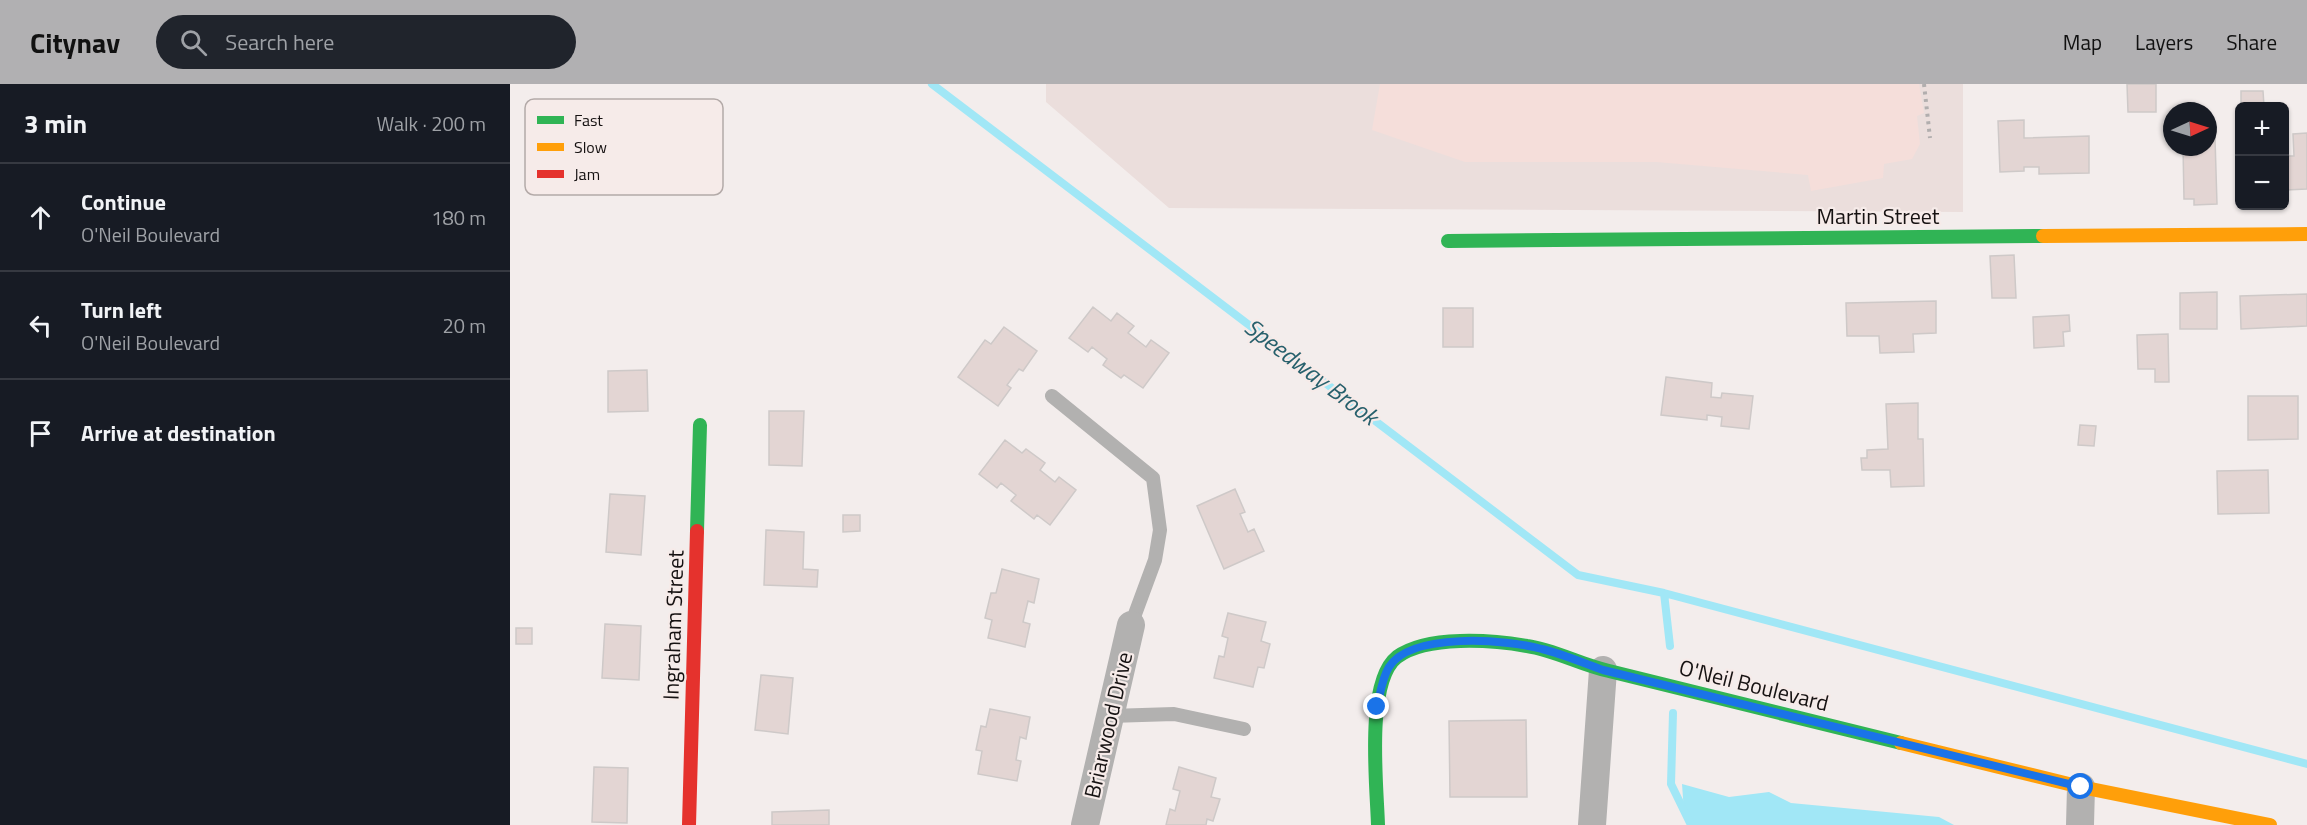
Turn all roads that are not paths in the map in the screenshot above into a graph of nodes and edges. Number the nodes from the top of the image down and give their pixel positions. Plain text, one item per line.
1 (2307, 234) edge
2 (1448, 241) dead end
3 (1052, 396) dead end
4 (700, 425) dead end
5 (1131, 625) joint
6 (1603, 670) junction
7 (1110, 716) junction
8 (1245, 729) dead end
9 (2081, 787) junction
10 (689, 825) edge
11 (1085, 825) edge
12 (1378, 825) edge
13 (1592, 825) edge
14 (2080, 825) edge
15 (2270, 825) edge

1 - 2 street, Martin Street
3 - 5 lane
4 - 10 street, Ingraham Street
5 - 7 street, Briarwood Drive
6 - 9 street, O'Neil Boulevard
6 - 12 street, O'Neil Boulevard
6 - 13 street
7 - 8 lane
7 - 11 street, Briarwood Drive
9 - 14 street
9 - 15 street, O'Neil Boulevard

